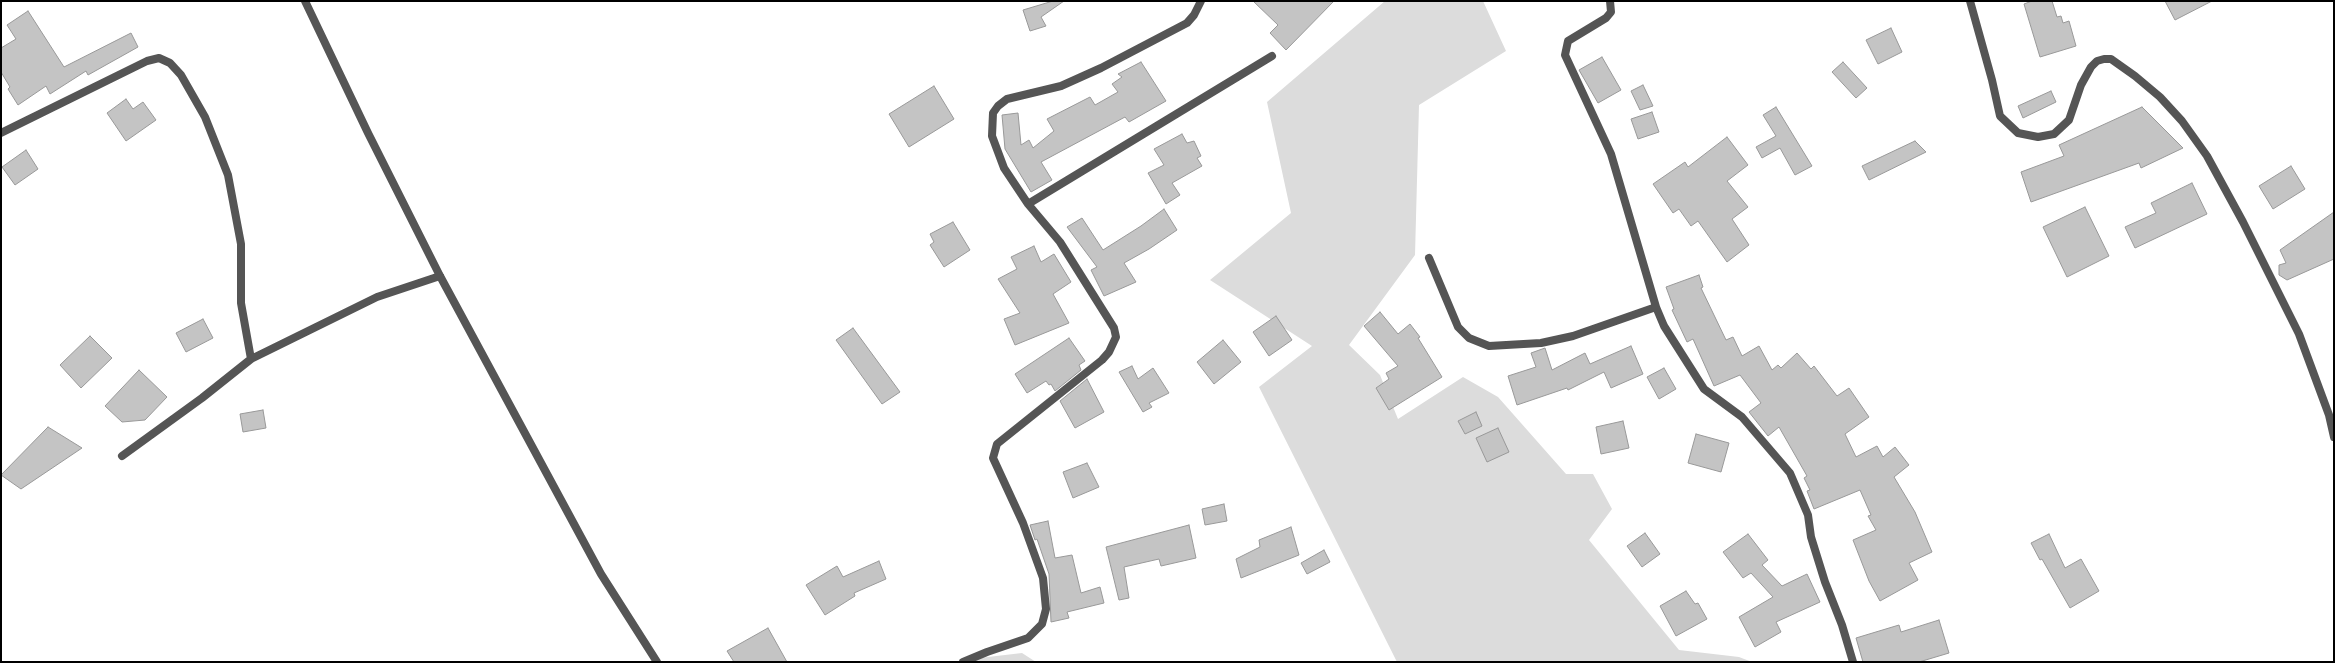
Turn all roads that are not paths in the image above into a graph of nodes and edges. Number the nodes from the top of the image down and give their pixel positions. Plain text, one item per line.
1 (305, 1) edge
2 (1200, 1) edge
3 (1610, 1) edge
4 (1970, 1) edge
5 (1272, 56) dead end
6 (1, 133) edge
7 (1028, 204) junction
8 (1429, 258) dead end
9 (440, 276) junction
10 (1656, 307) junction
11 (251, 359) junction
12 (2334, 437) edge
13 (122, 456) dead end
14 (657, 662) edge
15 (963, 662) edge
16 (1853, 662) edge

1 - 9 street
2 - 7 street
3 - 10 street
4 - 12 street
5 - 7 street
6 - 11 street
7 - 15 street
8 - 10 street
9 - 11 street
9 - 14 street
10 - 16 street
11 - 13 street

